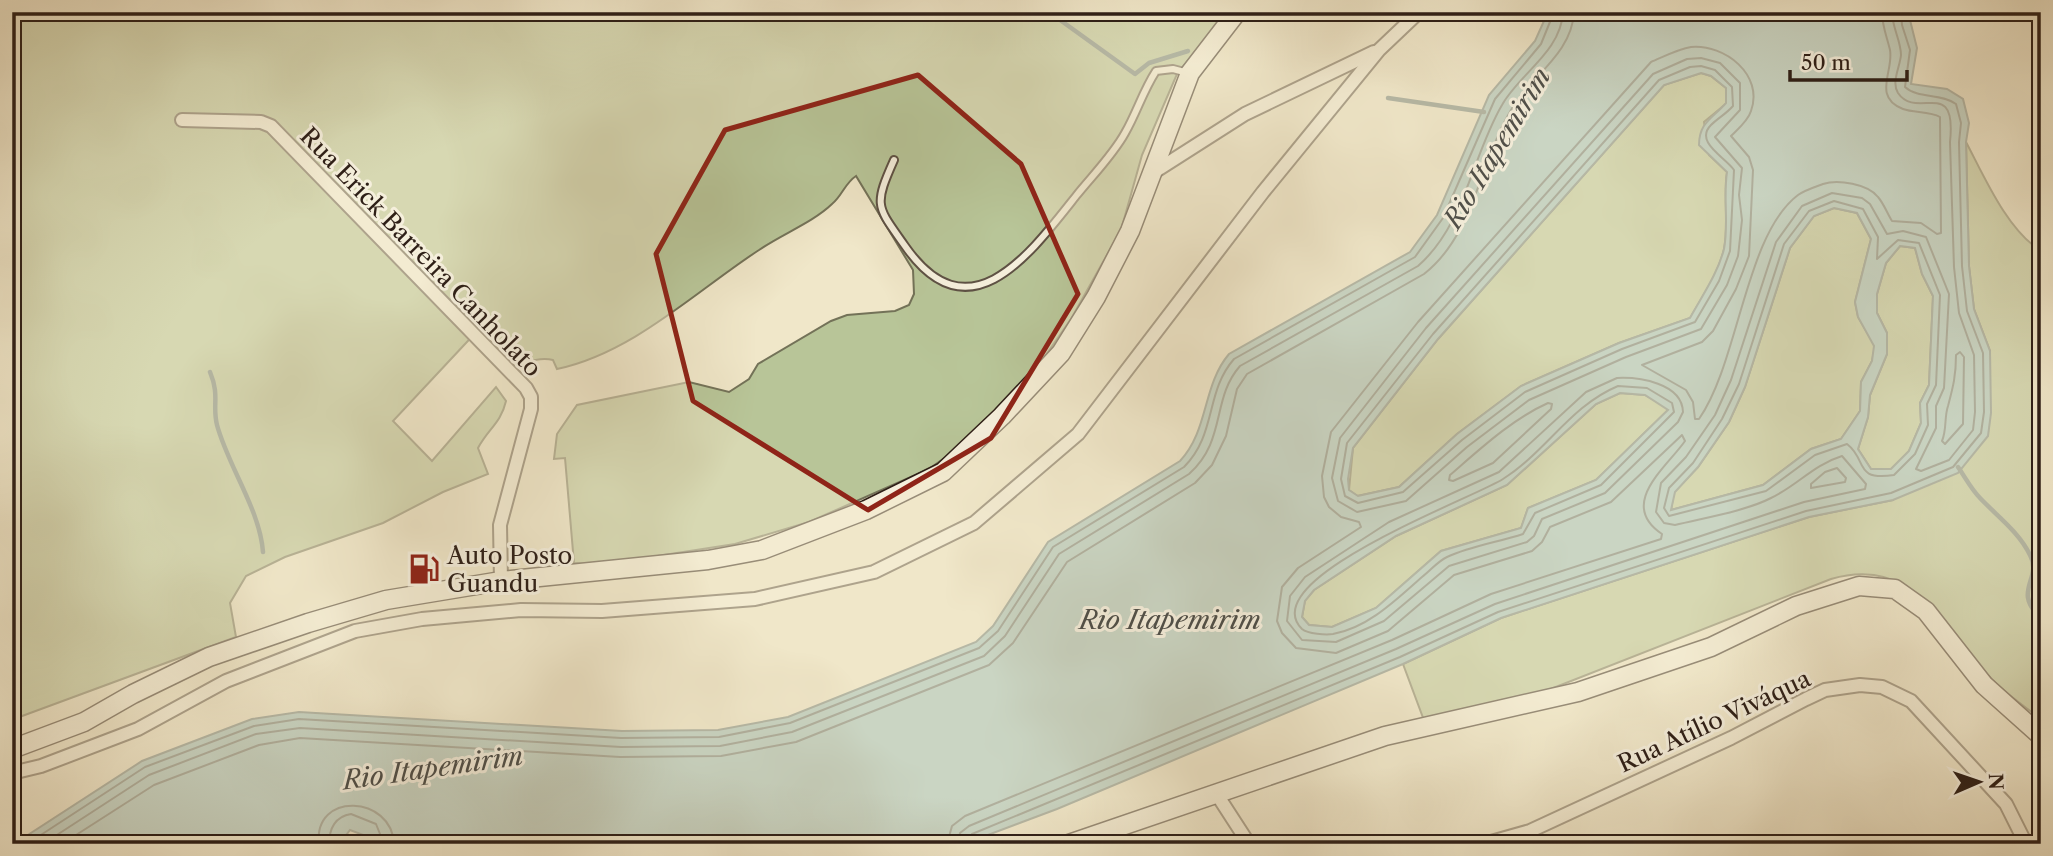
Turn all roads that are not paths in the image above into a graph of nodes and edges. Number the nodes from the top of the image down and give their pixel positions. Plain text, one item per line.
1 (1237, 12) edge
2 (1419, 12) edge
3 (1379, 50) junction
4 (1190, 73) junction
5 (182, 120) dead end
6 (894, 160) dead end
7 (1151, 174) junction
8 (501, 581) junction
9 (2041, 736) edge
10 (12, 749) edge
11 (12, 773) edge
12 (1216, 793) junction
13 (1069, 844) edge
14 (1249, 844) edge
15 (1484, 844) edge
16 (2026, 844) edge

1 - 4 main road
2 - 3 street
3 - 7 street
3 - 11 street
4 - 6 lane
4 - 7 main road
5 - 8 street, Rua Erick Barreira Canholato
7 - 8 main road
8 - 10 main road
9 - 12 main road
12 - 13 main road
12 - 14 street
15 - 16 street, Rua Atílio Viváqua

